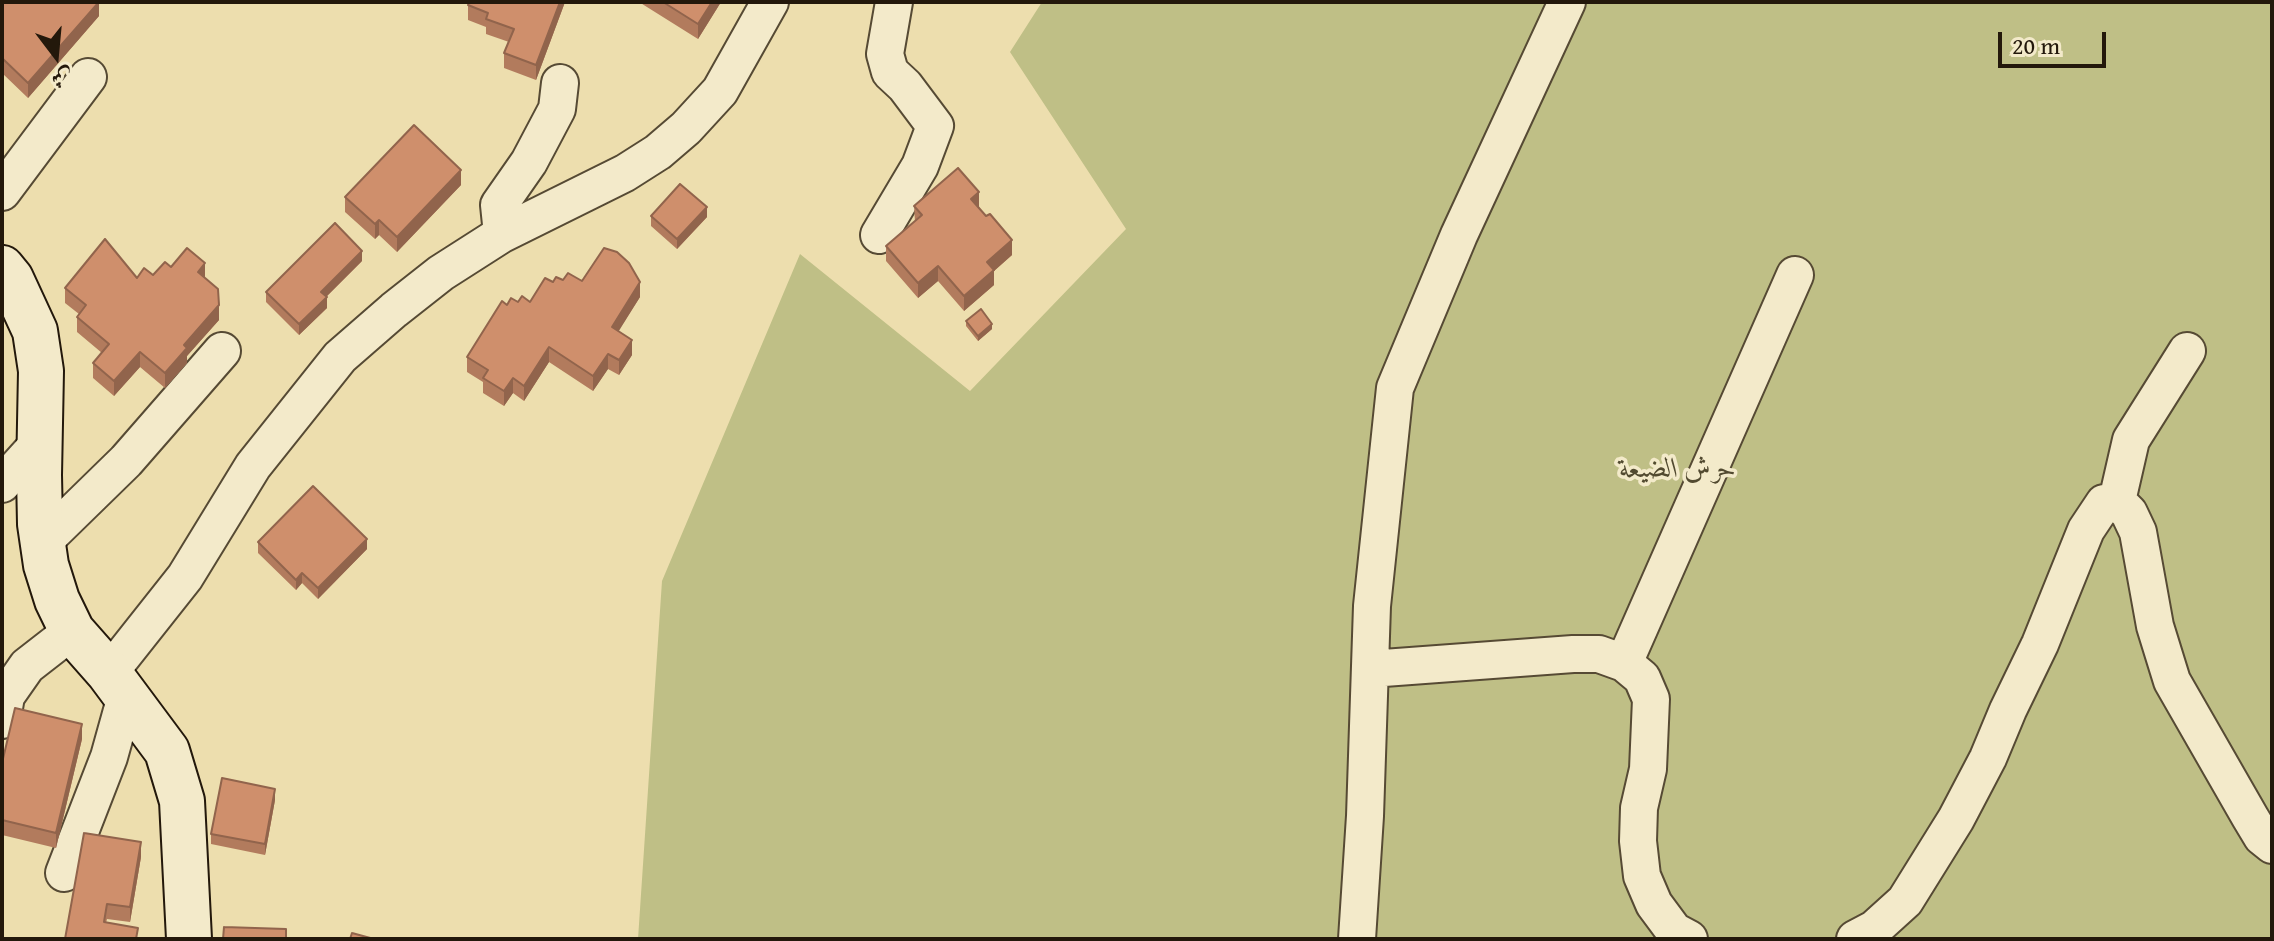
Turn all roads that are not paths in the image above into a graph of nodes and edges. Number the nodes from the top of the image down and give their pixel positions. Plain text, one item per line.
1 (770, 2) edge
2 (894, 2) edge
3 (1567, 2) edge
4 (88, 77) dead end
5 (560, 83) dead end
6 (2, 192) edge
7 (502, 234) junction
8 (879, 235) dead end
9 (2, 268) edge
10 (1795, 275) dead end
11 (222, 351) dead end
12 (2187, 351) dead end
13 (40, 442) junction
14 (2, 484) edge
15 (2117, 501) junction
16 (43, 542) junction
17 (72, 631) junction
18 (1624, 663) junction
19 (1370, 669) junction
20 (117, 685) junction
21 (2, 720) edge
22 (2272, 845) edge
23 (64, 873) dead end
24 (189, 939) edge
25 (1357, 939) edge
26 (1689, 939) edge
27 (1855, 939) edge

1 - 7 street
2 - 8 street
3 - 19 street
4 - 6 street
5 - 7 street
7 - 20 street
9 - 13 street
10 - 18 street
11 - 16 street
12 - 15 street
13 - 14 street
13 - 16 street
15 - 22 street
15 - 27 street
16 - 17 street
17 - 20 street
17 - 21 street
18 - 19 street
18 - 26 street
19 - 25 street
20 - 23 street
20 - 24 street

